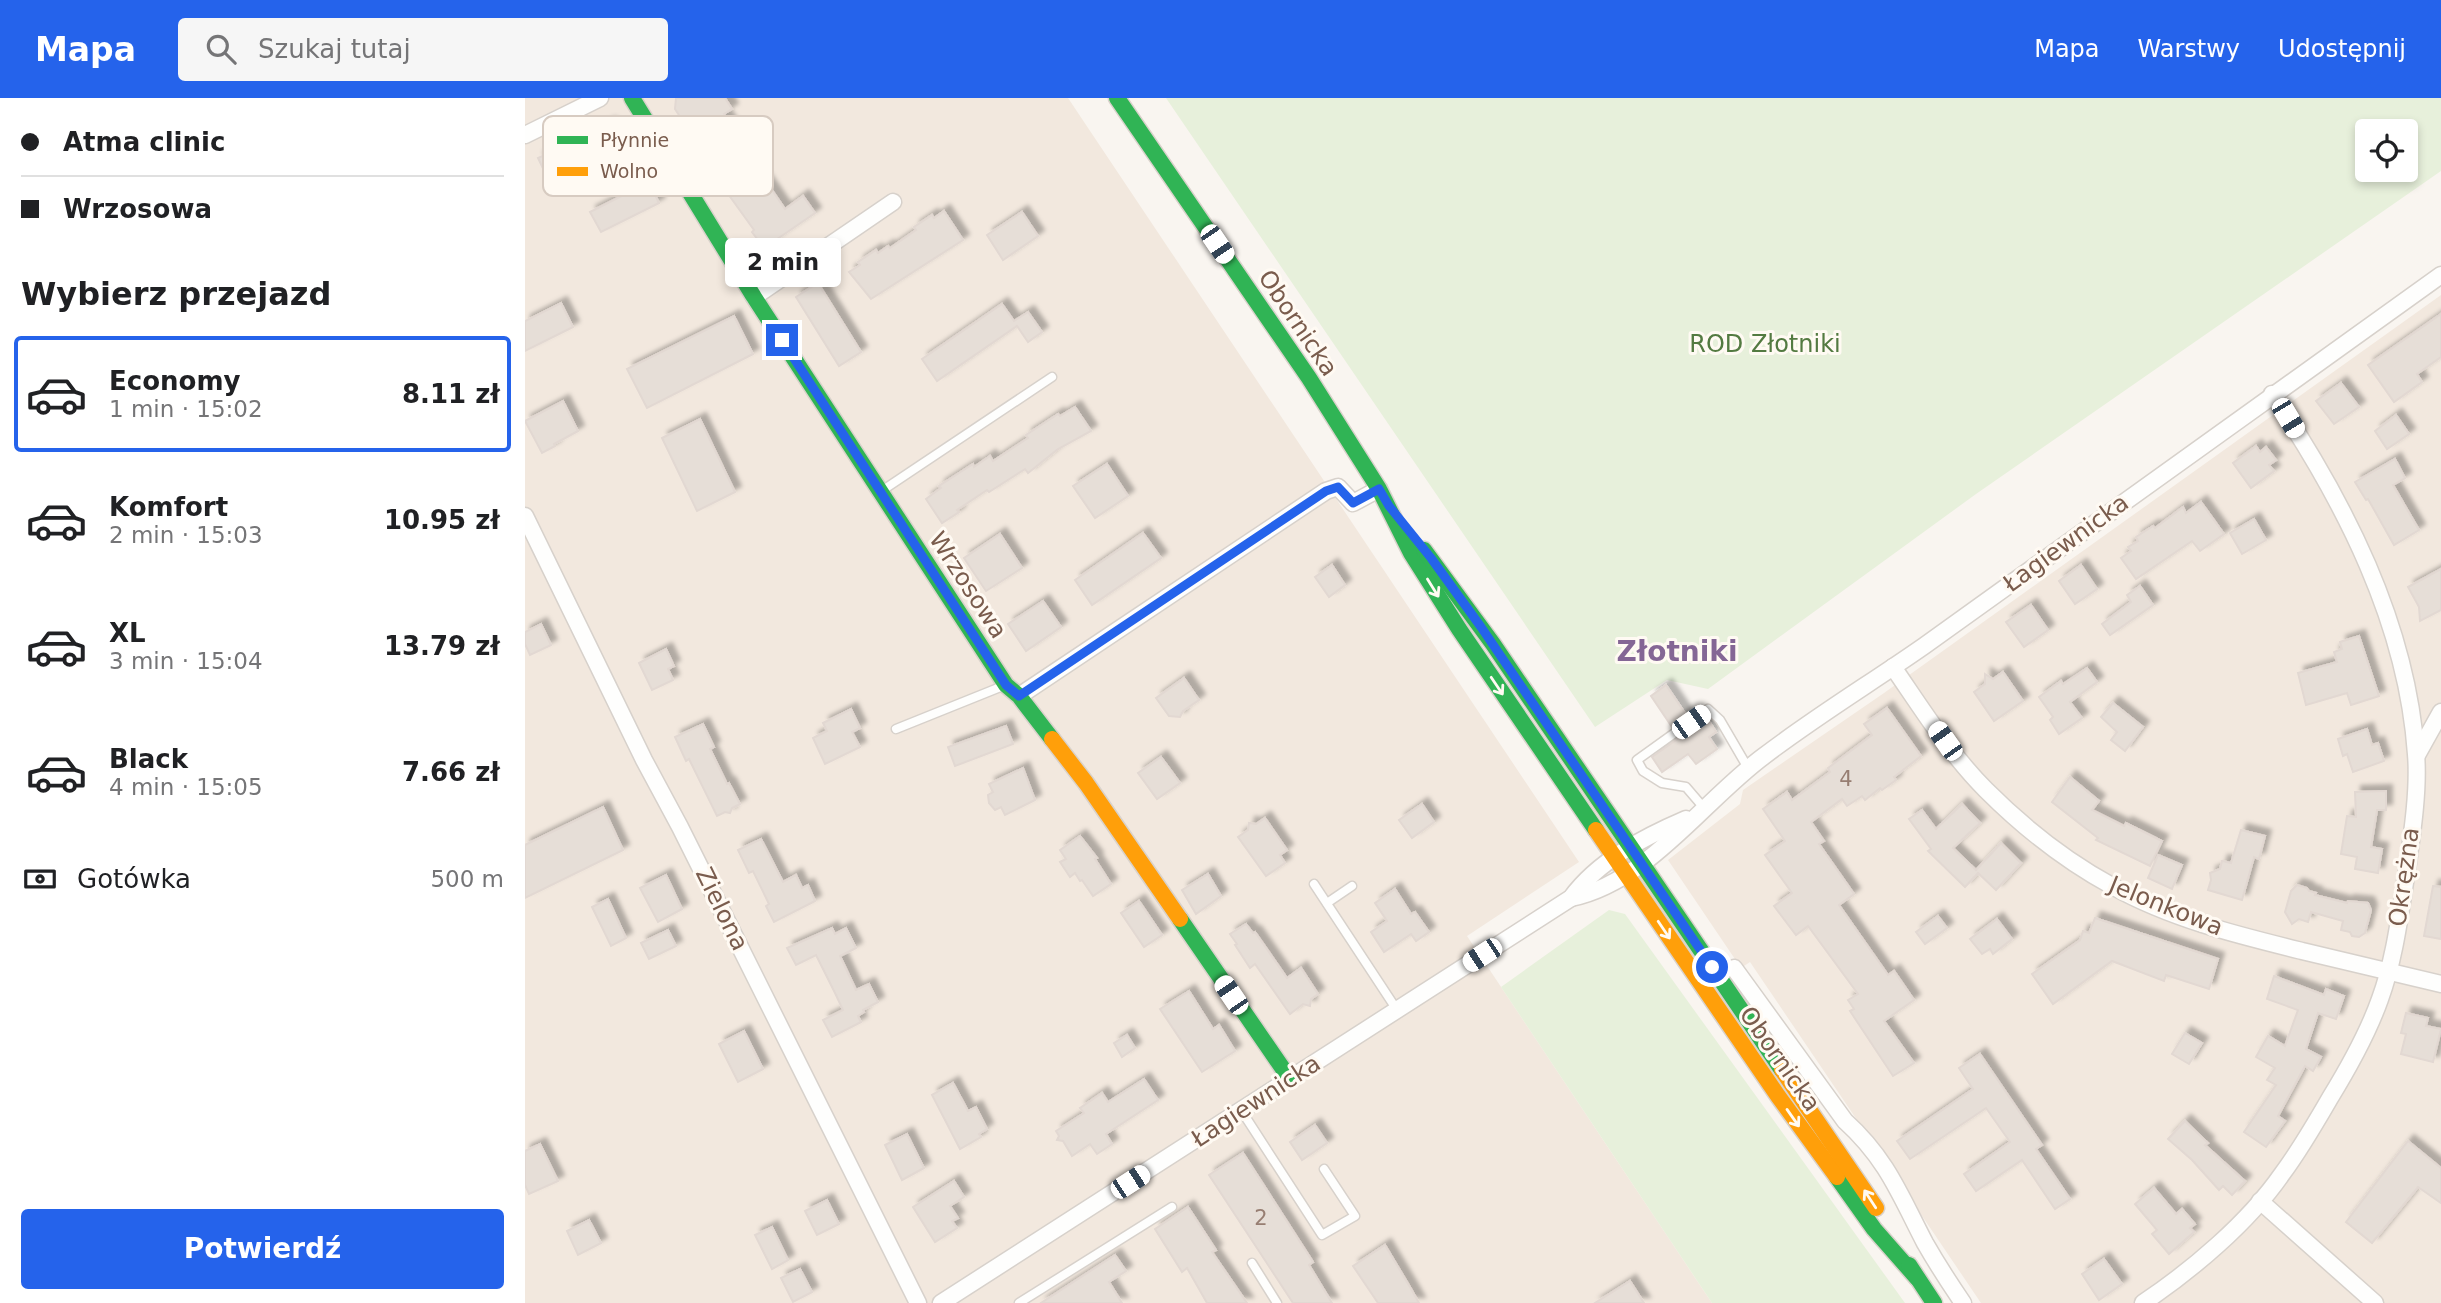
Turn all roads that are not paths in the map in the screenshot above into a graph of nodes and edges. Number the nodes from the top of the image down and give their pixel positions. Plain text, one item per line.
1 (600, 98) edge
2 (632, 98) edge
3 (1117, 98) edge
4 (564, 116) edge
5 (643, 116) edge
6 (543, 126) edge
7 (525, 135) edge
8 (692, 196) edge
9 (893, 202) dead end
10 (2441, 275) edge
11 (754, 297) junction
12 (1052, 377) dead end
13 (2272, 394) junction
14 (1379, 489) junction
15 (881, 492) junction
16 (1389, 506) junction
17 (525, 516) edge
18 (1893, 667) junction
19 (1006, 685) junction
20 (1019, 696) junction
21 (2441, 712) edge
22 (896, 729) dead end
23 (2417, 755) junction
24 (1748, 768) junction
25 (1700, 812) junction
26 (1631, 847) junction
27 (1615, 859) junction
28 (1641, 863) junction
29 (1625, 874) junction
30 (1314, 884) dead end
31 (1352, 886) dead end
32 (1571, 898) junction
33 (1327, 903) junction
34 (1734, 968) dead end
35 (2388, 973) junction
36 (2441, 984) edge
37 (1397, 1010) junction
38 (1290, 1079) junction
39 (1241, 1110) junction
40 (1324, 1169) dead end
41 (2260, 1201) junction
42 (1172, 1207) dead end
43 (1252, 1263) dead end
44 (1917, 1278) junction
45 (918, 1303) edge
46 (941, 1303) edge
47 (1019, 1303) edge
48 (1277, 1303) edge
49 (1934, 1303) edge
50 (1963, 1303) edge
51 (2143, 1303) edge
52 (2375, 1303) edge

1 - 4 street
2 - 5 main road, Wrzosowa
3 - 14 main road, Obornicka
6 - 7 street
8 - 11 main road, Wrzosowa
9 - 11 street
10 - 13 street, Łagiewnicka
11 - 15 main road, Wrzosowa
12 - 15 lane
13 - 18 street, Łagiewnicka
13 - 23 street, Okrężna
14 - 16 main road, Obornicka
14 - 20 street
15 - 19 main road, Wrzosowa
16 - 26 main road, Obornicka
16 -> 27 main road, Obornicka
17 - 45 street, Zielona
18 - 24 street, Łagiewnicka
18 - 35 street, Jelonkowa
19 - 20 main road, Wrzosowa
19 - 22 lane
20 - 38 main road, Wrzosowa
21 - 23 street
23 - 35 street, Okrężna
24 - 25 street, Łagiewnicka
24 - 25 lane
25 - 26 street, Łagiewnicka
25 - 28 street, Łagiewnicka
26 - 27 street, Łagiewnicka
26 - 28 main road, Obornicka
27 - 29 main road, Obornicka
27 - 32 street, Łagiewnicka
28 - 29 street, Łagiewnicka
44 -> 28 main road, Obornicka
29 - 32 street, Łagiewnicka
29 -> 44 main road, Obornicka
30 - 33 lane
31 - 33 lane
32 - 37 street, Łagiewnicka
33 - 37 lane
34 - 50 street
35 - 36 street, Jelonkowa
35 - 41 street, Okrężna
37 - 38 street, Łagiewnicka
38 - 39 street, Łagiewnicka
39 - 40 lane
39 - 46 street, Łagiewnicka
41 - 51 street, Okrężna
41 - 52 street
42 - 47 lane
43 - 48 lane
44 - 49 main road, Obornicka

